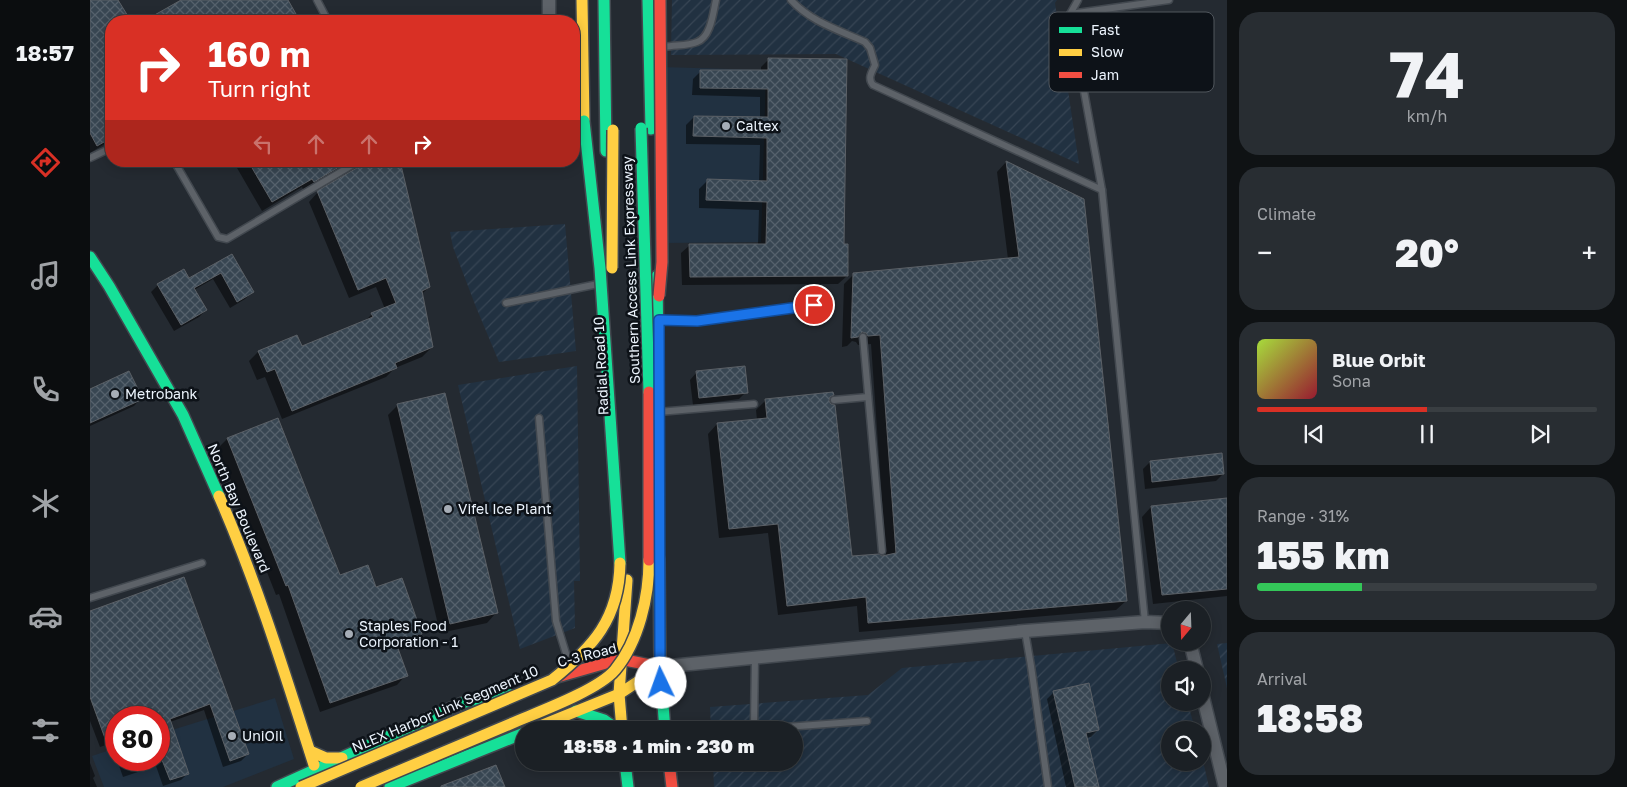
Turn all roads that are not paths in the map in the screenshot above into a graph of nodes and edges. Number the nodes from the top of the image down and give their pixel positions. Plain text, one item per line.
1 (316, 0) edge
2 (549, 0) edge
3 (582, 0) edge
4 (604, 0) edge
5 (648, 0) edge
6 (660, 0) edge
7 (716, 0) edge
8 (791, 0) edge
9 (1078, 0) edge
10 (1169, 0) edge
11 (1071, 12) edge
12 (1084, 12) edge
13 (325, 15) edge
14 (549, 15) edge
15 (649, 49) junction
16 (1084, 92) edge
17 (641, 128) dead end
18 (613, 130) dead end
19 (580, 131) edge
20 (105, 151) edge
21 (90, 158) edge
22 (177, 167) edge
23 (349, 167) edge
24 (606, 170) junction
25 (652, 172) junction
26 (1102, 190) junction
27 (90, 257) edge
28 (612, 282) junction
29 (506, 303) dead end
30 (814, 305) dead end
31 (659, 320) junction
32 (863, 337) dead end
33 (868, 397) junction
34 (834, 400) dead end
35 (754, 404) dead end
36 (611, 412) junction
37 (654, 412) junction
38 (538, 418) dead end
39 (882, 551) dead end
40 (202, 563) dead end
41 (625, 597) junction
42 (90, 598) edge
43 (1145, 622) junction
44 (1161, 623) edge
45 (1025, 631) junction
46 (755, 656) junction
47 (620, 659) junction
48 (660, 667) junction
49 (575, 673) junction
50 (619, 694) junction
51 (1206, 711) edge
52 (576, 712) junction
53 (553, 721) edge
54 (606, 721) edge
55 (620, 721) edge
56 (664, 721) edge
57 (867, 721) dead end
58 (515, 736) edge
59 (310, 751) junction
60 (342, 758) junction
61 (316, 770) junction
62 (626, 771) edge
63 (670, 771) edge
64 (277, 787) edge
65 (301, 787) edge
66 (321, 787) edge
67 (361, 787) edge
68 (390, 787) edge
69 (628, 787) edge
70 (672, 787) edge
71 (1048, 787) edge
72 (1225, 787) edge

1 - 13 lane
2 - 14 street
3 - 36 main road, bridge
4 - 24 main road, Radial Road 10
5 - 15 main road
6 - 37 main road, bridge
7 - 15 lane
8 - 26 lane
9 - 11 lane
10 - 12 lane
15 - 25 main road
16 - 26 lane
17 - 37 main road, Southern Access Link Expressway, bridge
18 - 36 main road, Southern Access Link Expressway, bridge
19 - 24 street
20 - 21 lane
22 - 23 lane
24 - 25 main road
24 - 28 main road, Radial Road 10
25 - 31 main road
26 - 43 lane
27 - 59 main road, North Bay Boulevard
28 - 29 lane
28 - 41 main road, Radial Road 10
30 - 31 lane
31 - 37 main road
32 - 33 lane
33 - 34 lane
33 - 39 lane
35 - 37 lane
36 - 65 main road, NLEX Harbor Link Segment 10, bridge
37 - 48 main road
37 - 67 main road, bridge
38 - 49 lane
40 - 42 lane
41 - 47 main road, Radial Road 10
41 - 49 main road
43 - 44 street
43 - 45 street
45 - 46 street
45 - 71 lane
46 - 48 street
46 - 57 lane
47 - 48 main road, C-3 Road
47 - 49 main road, C-3 Road
47 - 50 main road, Radial Road 10
48 - 50 main road
48 - 56 main road
49 - 60 main road, C-3 Road
50 - 52 main road
50 - 55 main road, Radial Road 10
51 - 72 street
52 - 53 main road
52 - 54 main road
58 - 68 main road
59 - 60 main road
59 - 61 main road, North Bay Boulevard
60 - 61 main road, C-3 Road
61 - 64 main road, C-3 Road
61 - 66 main road, North Bay Boulevard
62 - 69 main road
63 - 70 main road

